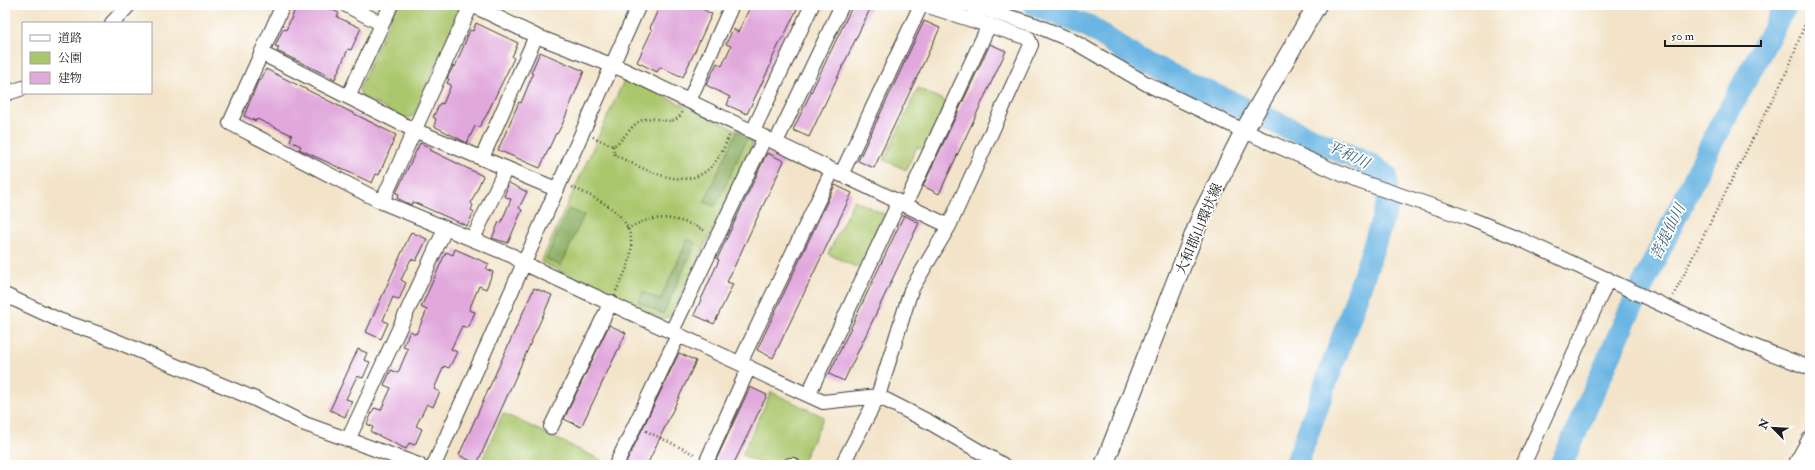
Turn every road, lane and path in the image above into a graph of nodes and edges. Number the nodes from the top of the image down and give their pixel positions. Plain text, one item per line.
1 (129, 5) edge
2 (283, 5) edge
3 (346, 5) edge
4 (391, 5) edge
5 (472, 5) edge
6 (639, 5) edge
7 (732, 5) edge
8 (812, 5) edge
9 (842, 5) edge
10 (920, 5) edge
11 (925, 5) edge
12 (972, 5) edge
13 (1318, 5) edge
14 (1810, 10) edge
15 (113, 22) edge
16 (382, 24) junction
17 (989, 25) junction
18 (536, 36) junction
19 (262, 54) junction
20 (612, 65) junction
21 (22, 88) edge
22 (5, 94) edge
23 (348, 97) junction
24 (689, 101) junction
25 (1253, 117) junction
26 (735, 122) junction
27 (414, 130) junction
28 (593, 137) dead end
29 (764, 137) junction
30 (613, 146) junction
31 (482, 158) junction
32 (506, 168) junction
33 (836, 173) junction
34 (571, 187) dead end
35 (556, 189) junction
36 (382, 202) junction
37 (902, 204) junction
38 (949, 226) junction
39 (445, 229) junction
40 (627, 229) junction
41 (701, 229) dead end
42 (473, 239) junction
43 (523, 263) junction
44 (1610, 280) junction
45 (5, 295) edge
46 (614, 296) junction
47 (1665, 305) junction
48 (675, 333) junction
49 (745, 365) junction
50 (1810, 368) edge
51 (808, 395) junction
52 (878, 396) junction
53 (635, 426) junction
54 (551, 427) dead end
55 (1810, 438) edge
56 (348, 440) junction
57 (706, 462) edge
58 (419, 465) edge
59 (434, 465) edge
60 (616, 465) edge
61 (790, 465) edge
62 (794, 465) edge
63 (842, 465) edge
64 (1003, 465) edge
65 (1104, 465) edge
66 (1523, 465) edge
67 (1795, 465) edge

1 - 15 street
2 - 19 street
3 - 16 street
4 - 16 street
5 - 18 street
5 - 27 street
6 - 20 street
7 - 24 street
8 - 29 street
9 - 29 street
10 - 33 street
11 - 17 street
12 - 25 street
13 - 25 main road, 大和郡山環状線
14 - 47 path
16 - 23 street
17 - 37 street
17 - 38 street
18 - 20 street
18 - 31 street
19 - 23 street
19 - 36 street
20 - 24 street
20 - 35 street
21 - 22 street
23 - 27 street
24 - 26 street
24 - 30 path
25 - 44 street
25 - 65 main road, 大和郡山環状線
26 - 29 street
26 - 30 path
27 - 31 street
27 - 36 street
28 - 30 path
29 - 33 street
29 - 48 street
31 - 32 street
32 - 35 street
32 - 42 street
33 - 37 street
33 - 49 street
34 - 40 path
35 - 43 street
36 - 39 street
37 - 38 street
37 - 51 street
38 - 52 street
39 - 42 street
39 - 56 street
40 - 41 path
40 - 46 path
42 - 43 street
43 - 46 street
43 - 59 street
44 - 47 street
44 - 66 street
45 - 56 street
46 - 48 street
46 - 54 street
47 - 50 street
48 - 49 street
48 - 53 street
49 - 51 street
49 - 57 street
51 - 52 street
52 - 63 street
52 - 64 street
53 - 57 path
53 - 60 street
55 - 67 street
56 - 58 street
61 - 62 street

